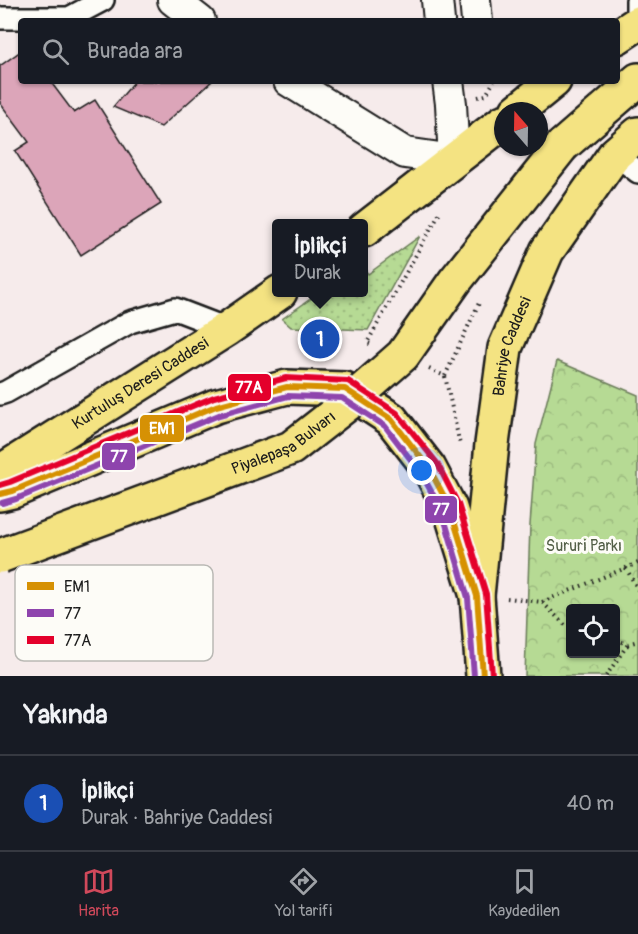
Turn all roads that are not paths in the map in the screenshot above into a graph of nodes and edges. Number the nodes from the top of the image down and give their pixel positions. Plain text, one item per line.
1 (103, 0) edge
2 (173, 0) edge
3 (437, 0) edge
4 (475, 0) edge
5 (0, 18) edge
6 (197, 18) edge
7 (439, 18) edge
8 (477, 18) edge
9 (638, 80) edge
10 (294, 84) edge
11 (449, 84) edge
12 (550, 84) edge
13 (528, 102) edge
14 (494, 129) edge
15 (630, 154) edge
16 (454, 160) junction
17 (368, 226) edge
18 (273, 297) edge
19 (227, 329) junction
20 (0, 394) edge
21 (0, 472) edge
22 (0, 494) edge
23 (0, 556) edge
24 (477, 596) junction
25 (483, 676) edge

1 - 5 street
2 - 6 street
3 - 7 street
4 - 8 street
9 - 23 main road, Piyalepaşa Bulvarı, bridge
10 - 16 street
11 - 16 street
12 - 13 main road
14 - 16 main road
15 - 24 main road, Bahriye Caddesi
16 - 17 main road
18 - 19 main road, Kurtuluş Deresi Caddesi
19 - 20 street
19 - 21 main road, Kurtuluş Deresi Caddesi
22 - 24 main road, Bahriye Caddesi
24 - 25 main road, Bahriye Caddesi

